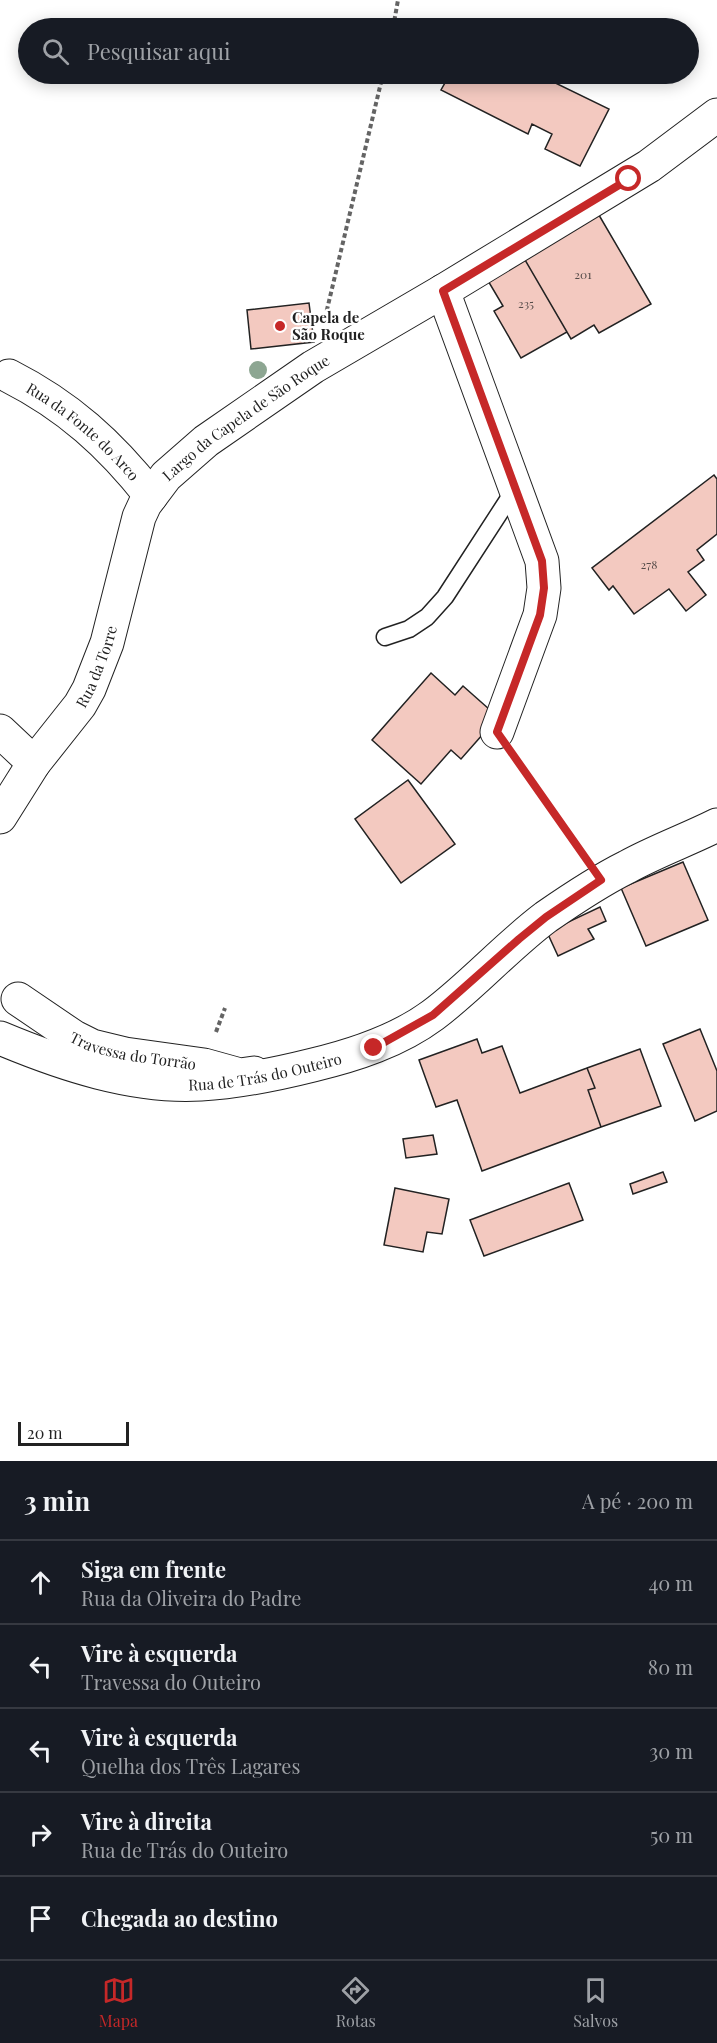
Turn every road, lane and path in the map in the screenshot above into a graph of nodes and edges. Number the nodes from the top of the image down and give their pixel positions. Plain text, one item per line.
1 (398, 0) edge
2 (395, 18) edge
3 (381, 84) edge
4 (717, 115) edge
5 (443, 291) junction
6 (313, 367) junction
7 (9, 376) dead end
8 (515, 489) junction
9 (151, 496) junction
10 (385, 637) dead end
11 (0, 731) edge
12 (497, 732) joint
13 (34, 763) junction
14 (0, 817) edge
15 (717, 825) edge
16 (601, 880) junction
17 (18, 999) dead end
18 (0, 1038) edge
19 (295, 1069) junction

1 - 2 path
3 - 6 path
4 - 5 street, Largo da Capela de São Roque
5 - 6 street, Largo da Capela de São Roque
5 - 8 street
6 - 9 street, Largo da Capela de São Roque
7 - 9 street, Rua da Fonte do Arco
8 - 10 lane
8 - 12 street
9 - 13 street, Rua da Torre
11 - 13 street
12 - 16 path
13 - 14 street, Rua da Torre
15 - 16 street, Rua de Trás do Outeiro
16 - 19 street, Rua de Trás do Outeiro
17 - 19 street, Travessa do Torrão
18 - 19 street, Rua de Trás do Outeiro

